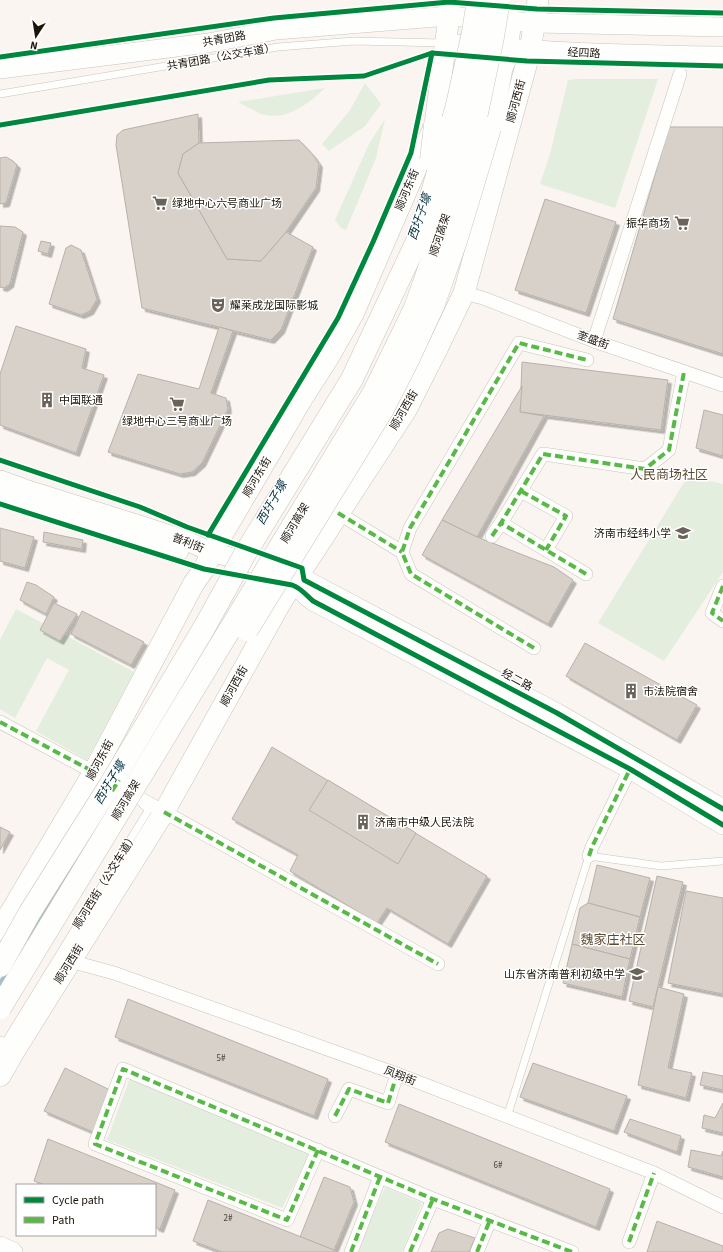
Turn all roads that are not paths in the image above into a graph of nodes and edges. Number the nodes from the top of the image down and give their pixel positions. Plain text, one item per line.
1 (538, 0) edge
2 (449, 8) edge
3 (474, 9) edge
4 (505, 13) edge
5 (535, 22) junction
6 (723, 27) edge
7 (445, 43) junction
8 (489, 47) junction
9 (530, 51) junction
10 (723, 56) edge
11 (0, 69) edge
12 (680, 74) dead end
13 (0, 94) edge
14 (435, 125) junction
15 (490, 128) junction
16 (464, 293) junction
17 (594, 341) junction
18 (587, 360) dead end
19 (684, 372) junction
20 (723, 385) edge
21 (0, 480) edge
22 (521, 491) junction
23 (0, 496) edge
24 (338, 514) junction
25 (501, 523) junction
26 (492, 536) dead end
27 (546, 550) junction
28 (212, 552) junction
29 (402, 552) junction
30 (586, 574) dead end
31 (298, 576) junction
32 (723, 586) edge
33 (723, 621) edge
34 (534, 648) dead end
35 (0, 722) edge
36 (630, 769) junction
37 (108, 782) junction
38 (134, 797) junction
39 (723, 809) edge
40 (164, 812) junction
41 (117, 816) junction
42 (723, 825) edge
43 (589, 856) junction
44 (723, 861) edge
45 (0, 930) edge
46 (70, 961) junction
47 (438, 964) dead end
48 (0, 966) edge
49 (0, 1008) edge
50 (5, 1047) edge
51 (397, 1074) junction
52 (0, 1076) edge
53 (335, 1116) dead end
54 (507, 1117) junction
55 (318, 1150) junction
56 (654, 1173) junction
57 (380, 1177) junction
58 (433, 1199) junction
59 (723, 1207) edge
60 (490, 1220) junction
61 (629, 1242) dead end
62 (0, 1246) edge
63 (13, 1252) edge
64 (351, 1252) edge
65 (410, 1252) edge
66 (477, 1252) edge
67 (572, 1252) edge

1 - 5 main road, 顺河西街
2 - 3 street
2 - 7 main road, 顺河东街
2 - 11 street, 共青团路
3 - 4 street, bridge
3 - 37 highway, 顺河高架, bridge
4 - 5 street
4 - 8 main road, 顺河西街
4 - 41 highway, 顺河高架, bridge
5 - 6 street
5 - 9 main road, 顺河西街
7 - 8 street, 经四路
7 - 13 lane, 共青团路（公交车道）
7 - 14 main road, 顺河东街
8 - 9 street, 经四路
8 - 15 main road, 顺河西街
9 - 10 street, 经四路
9 - 16 main road, 顺河西街
12 - 17 street
14 - 28 main road, 顺河东街
14 - 37 highway, bridge
15 - 16 main road, 顺河西街
15 - 41 highway, bridge
16 - 17 street, 奎盛街
16 - 24 main road, 顺河西街
17 - 19 street, 奎盛街
18 - 29 street
19 - 20 street, 奎盛街
19 - 22 street
21 - 28 street, 普利街
22 - 25 street
22 - 27 street
23 - 28 street, 普利街
24 - 29 street
24 - 31 main road, 顺河西街
25 - 26 street
25 - 27 street
27 - 30 street
28 - 31 street, 经二路
28 - 37 main road, 顺河东街
29 - 34 street
31 - 36 street
31 - 39 street, 经二路
31 - 40 main road, 顺河西街
32 - 33 street
35 - 37 street
36 - 42 street
36 - 43 street
37 - 38 street
37 - 45 main road, 顺河东街
37 - 48 highway, 顺河高架, bridge
38 - 40 street
38 - 50 lane, 顺河西街（公交车道）
40 - 46 main road, 顺河西街
40 - 47 street
41 - 49 highway, 顺河高架, bridge
43 - 44 lane
43 - 54 lane
46 - 50 main road, 顺河西街
46 - 51 street, 凤翔街
50 - 52 main road, 顺河西街
51 - 53 street
51 - 54 street, 凤翔街
54 - 56 street, 凤翔街
55 - 55 street
55 - 57 street
56 - 59 street, 凤翔街
56 - 61 street
57 - 58 street
57 - 64 street
58 - 60 street
58 - 65 street
60 - 66 street
60 - 67 street
62 - 63 street

